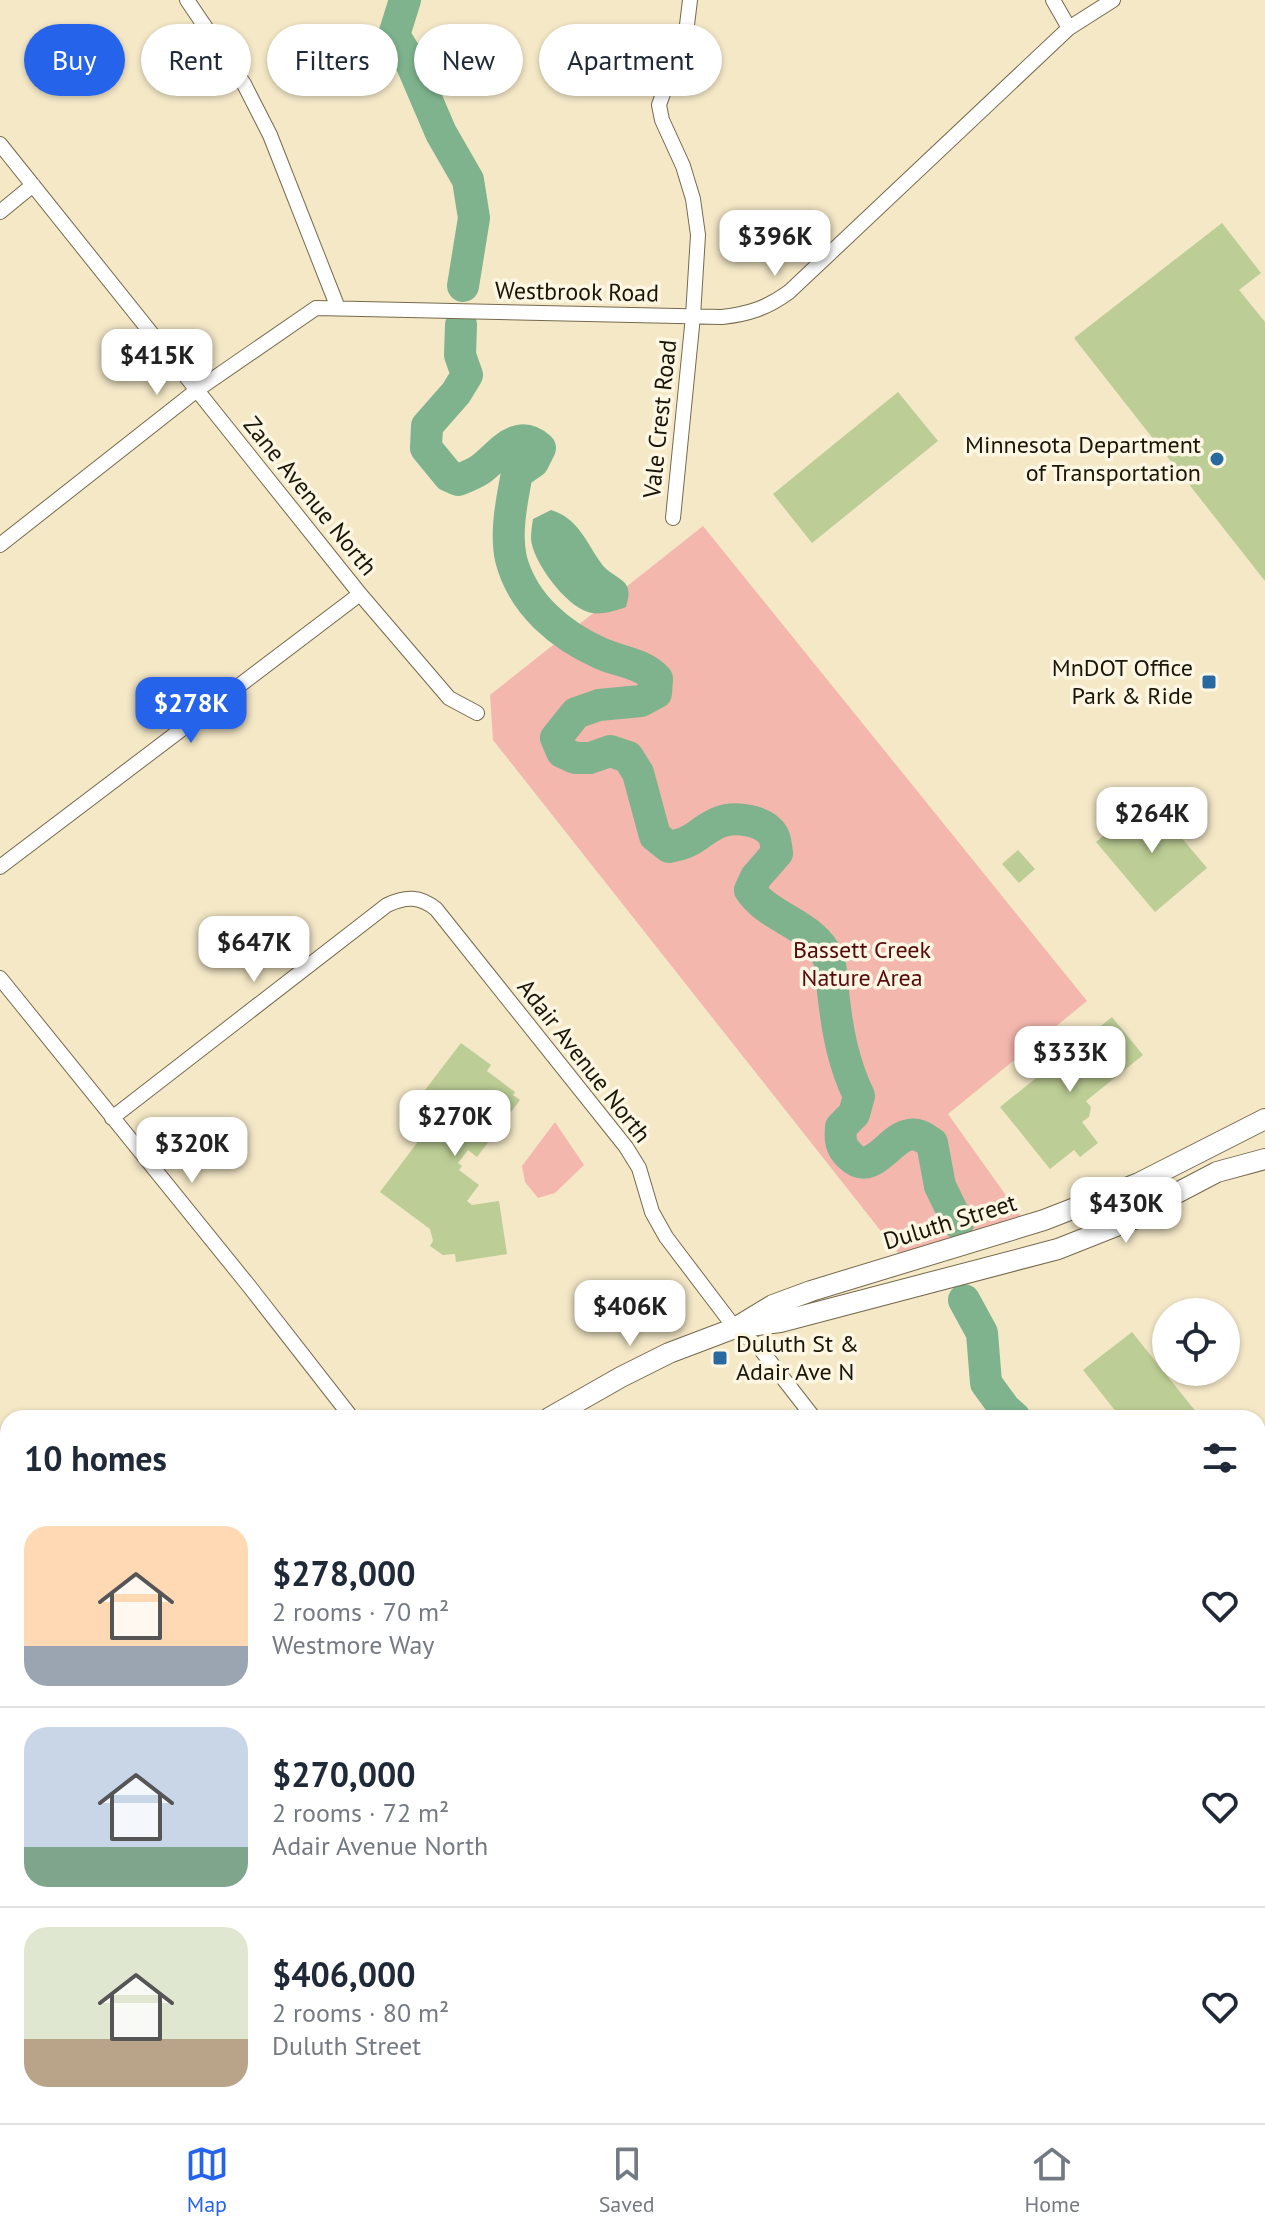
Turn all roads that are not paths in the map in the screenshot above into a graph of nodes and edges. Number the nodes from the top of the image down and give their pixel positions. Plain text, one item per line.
1 (187, 0) edge
2 (690, 0) edge
3 (1053, 0) edge
4 (1113, 0) edge
5 (1069, 28) junction
6 (0, 144) edge
7 (33, 185) junction
8 (0, 212) edge
9 (338, 308) junction
10 (693, 316) junction
11 (197, 390) junction
12 (673, 518) dead end
13 (0, 545) edge
14 (360, 594) junction
15 (477, 713) dead end
16 (0, 867) edge
17 (0, 978) edge
18 (112, 1118) junction
19 (1265, 1119) edge
20 (1265, 1159) edge
21 (735, 1328) junction
22 (346, 1410) edge
23 (563, 1410) edge
24 (808, 1410) edge

1 - 9 street
2 - 10 street, Vale Crest Road
3 - 5 street
4 - 5 street, Westbrook Road
5 - 10 street, Westbrook Road
6 - 7 street, Zane Avenue North
7 - 8 street
7 - 11 street, Zane Avenue North
9 - 10 street, Westbrook Road
9 - 11 street, Westbrook Road
10 - 12 street, Vale Crest Road
11 - 13 street, Westbrook Road
11 - 14 street, Zane Avenue North
14 - 15 street, Zane Avenue North
14 - 16 street
17 - 18 street
18 - 21 street, Adair Avenue North
18 - 22 street
19 - 21 street, Duluth Street
20 - 21 street, Duluth Street
21 - 23 street, Duluth Street
21 - 24 street, Adair Avenue North

